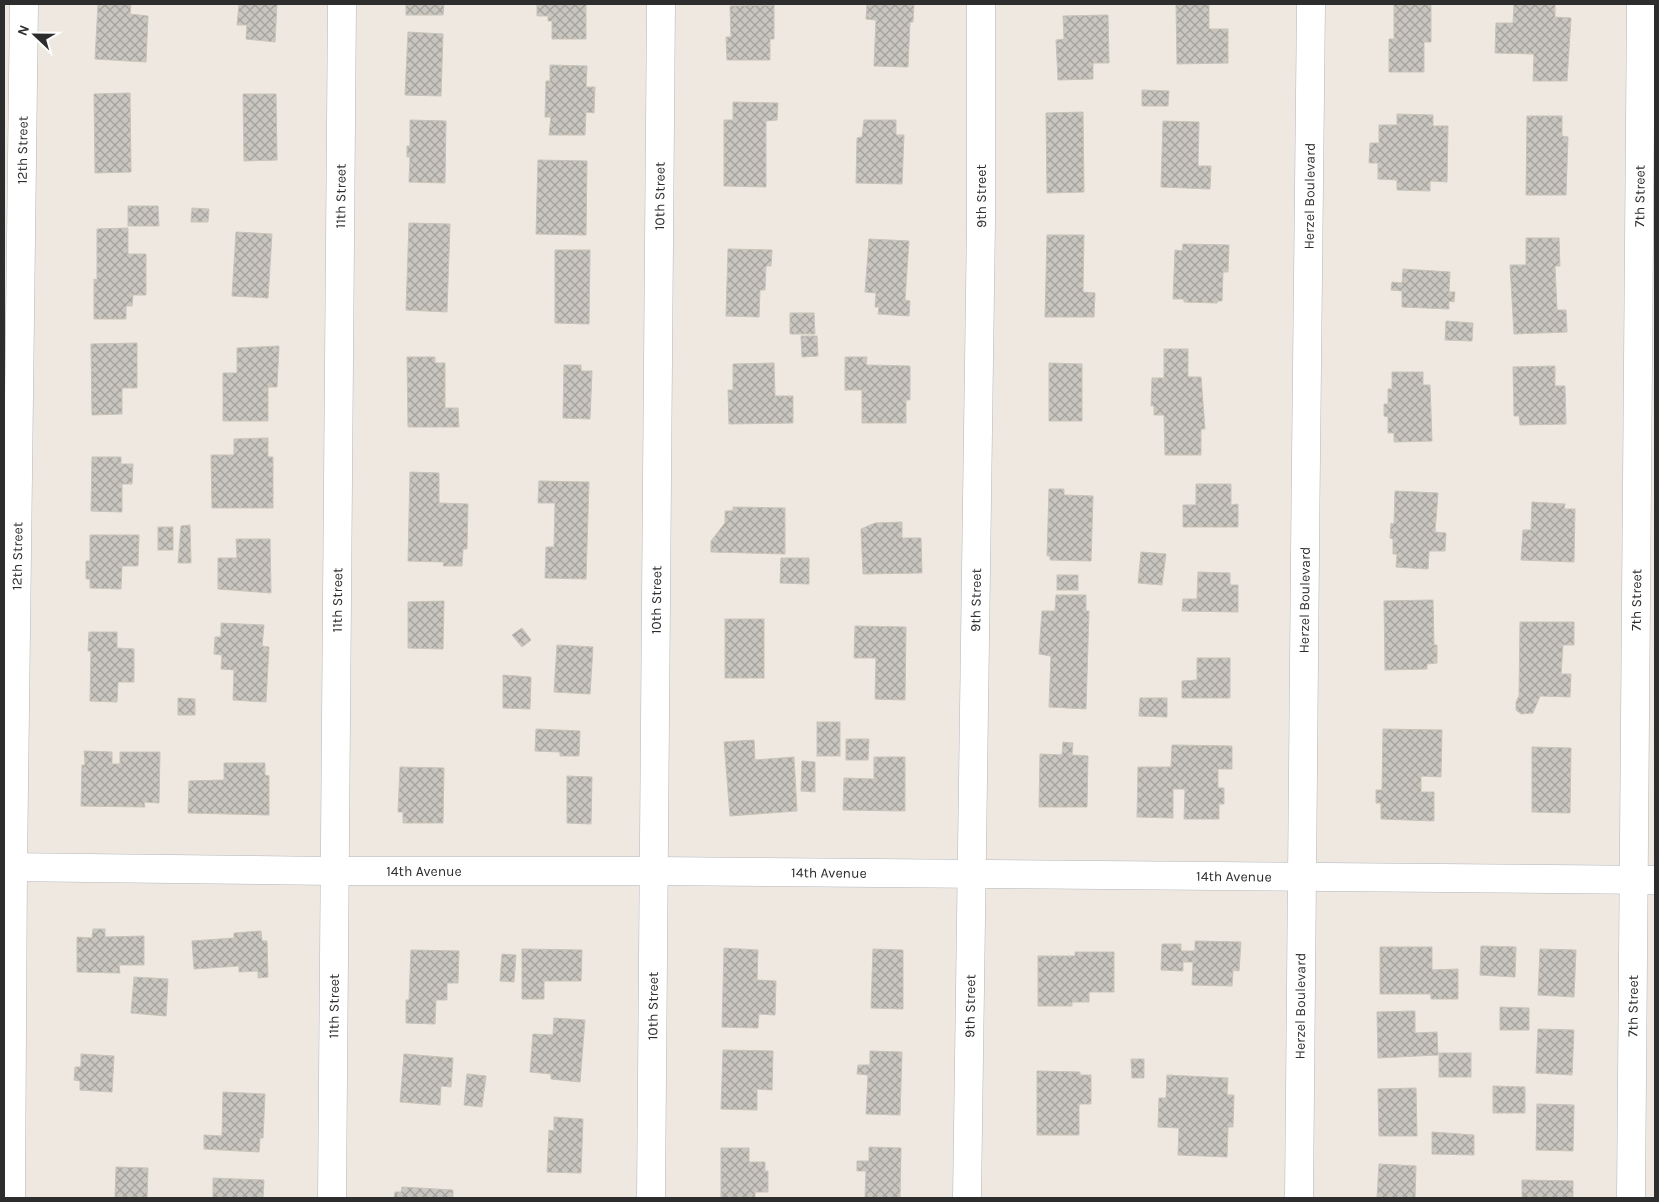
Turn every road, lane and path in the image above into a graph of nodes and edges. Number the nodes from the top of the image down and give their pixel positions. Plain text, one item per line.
1 (24, 4) edge
2 (342, 4) edge
3 (661, 4) edge
4 (982, 4) edge
5 (1310, 4) edge
6 (1641, 4) edge
7 (8, 867) edge
8 (334, 871) junction
9 (655, 871) junction
10 (972, 876) junction
11 (1300, 878) junction
12 (1645, 880) edge
13 (11, 1198) edge
14 (332, 1198) edge
15 (651, 1198) edge
16 (968, 1198) edge
17 (1299, 1198) edge
18 (1632, 1198) edge

1 - 7 street, 12th Street
2 - 8 street, 11th Street
3 - 9 street, 10th Street
4 - 10 street, 9th Street
5 - 11 street, Herzel Boulevard
6 - 12 street, 7th Street
7 - 8 street, 14th Avenue
7 - 13 street, 12th Street
8 - 9 street, 14th Avenue
8 - 14 street, 11th Street
9 - 10 street, 14th Avenue
9 - 15 street, 10th Street
10 - 11 street, 14th Avenue
10 - 16 street, 9th Street
11 - 12 street, 14th Avenue
11 - 17 street, Herzel Boulevard
12 - 18 street, 7th Street

